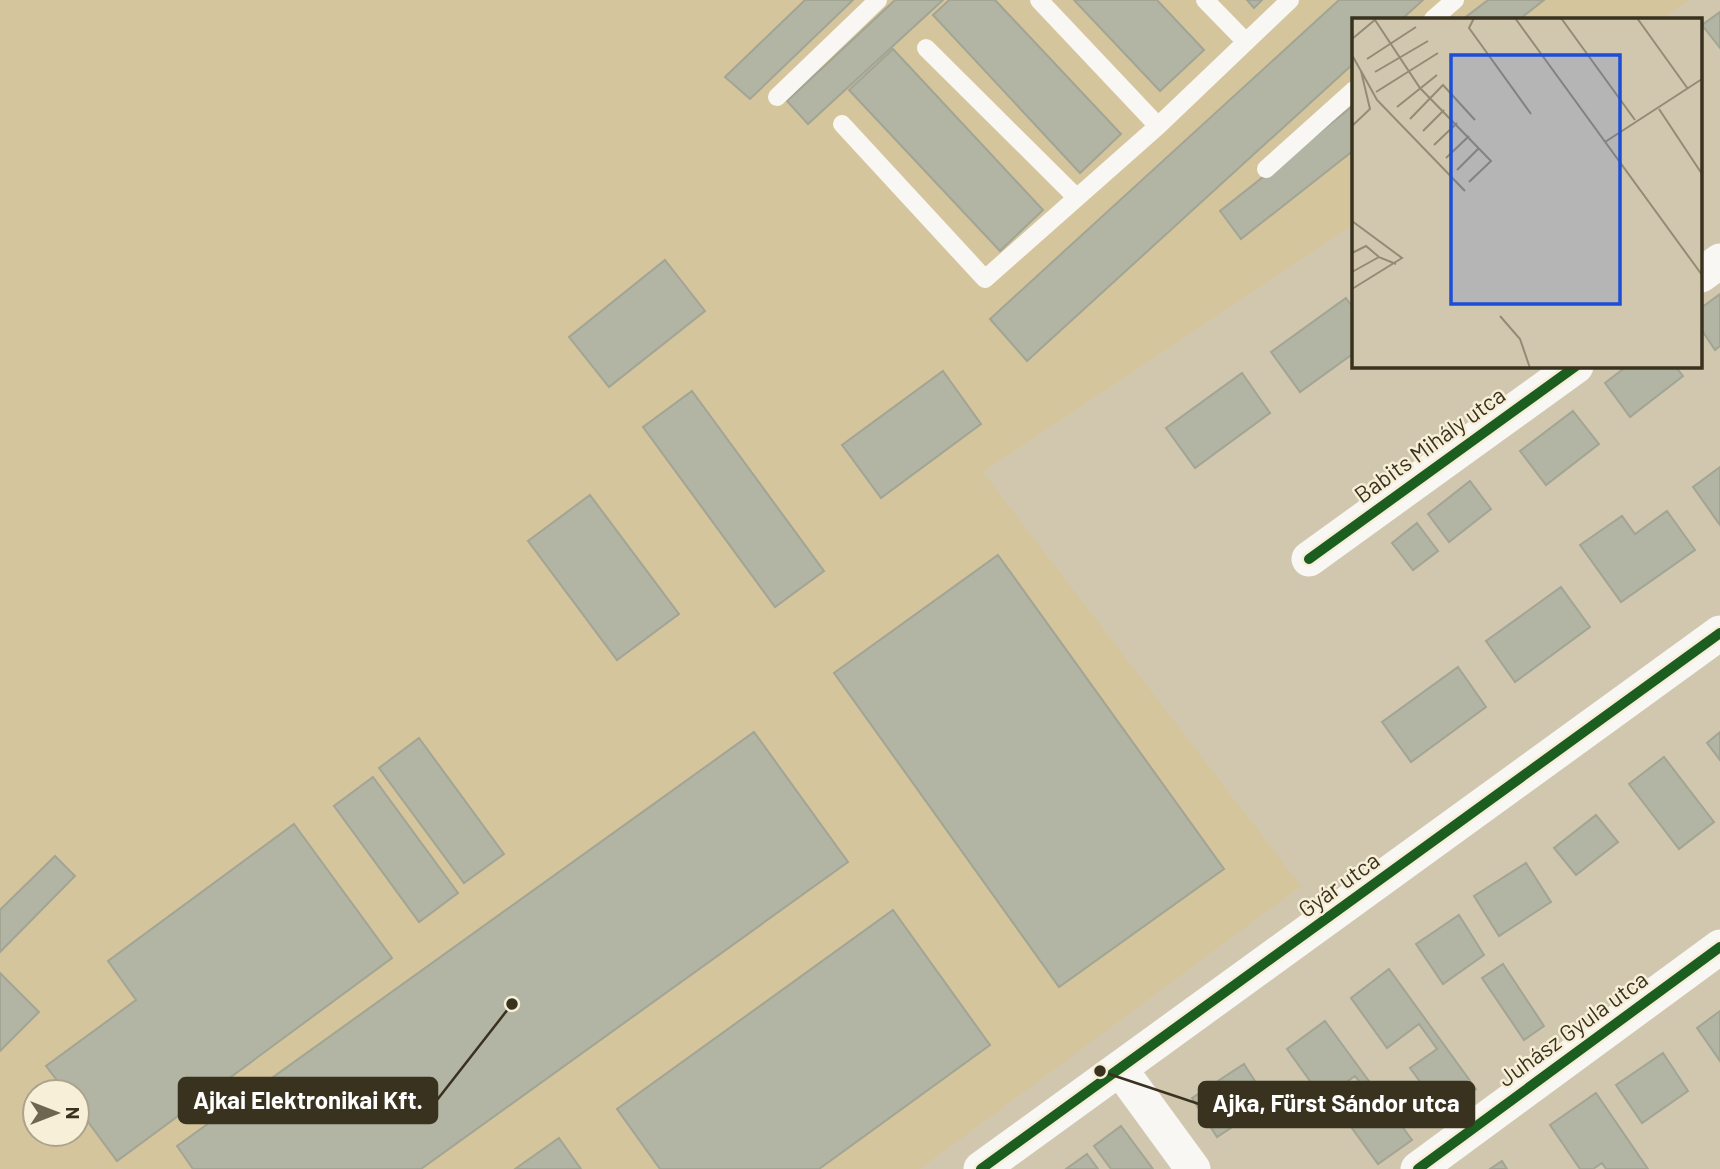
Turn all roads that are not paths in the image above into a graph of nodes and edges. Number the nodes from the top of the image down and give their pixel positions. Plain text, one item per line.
1 (878, 0) edge
2 (1039, 0) edge
3 (1205, 0) edge
4 (1290, 0) edge
5 (1455, 0) edge
6 (1434, 18) edge
7 (1246, 42) junction
8 (926, 48) dead end
9 (1352, 92) edge
10 (777, 97) dead end
11 (842, 124) dead end
12 (1158, 125) junction
13 (1266, 169) dead end
14 (1076, 197) junction
15 (1720, 261) edge
16 (1702, 274) edge
17 (1573, 368) edge
18 (1309, 559) dead end
19 (1720, 633) edge
20 (1720, 947) edge
21 (1120, 1069) junction
22 (981, 1169) edge
23 (1193, 1169) edge
24 (1418, 1169) edge

1 - 10 lane
2 - 12 lane
3 - 7 lane
4 - 7 lane
5 - 6 lane
7 - 12 lane
8 - 14 lane
9 - 13 lane
11 - 14 lane
12 - 14 lane
15 - 16 street
17 - 18 street, Babits Mihály utca
19 - 21 street, Gyár utca
20 - 24 street, Juhász Gyula utca
21 - 22 street, Gyár utca
21 - 23 street

